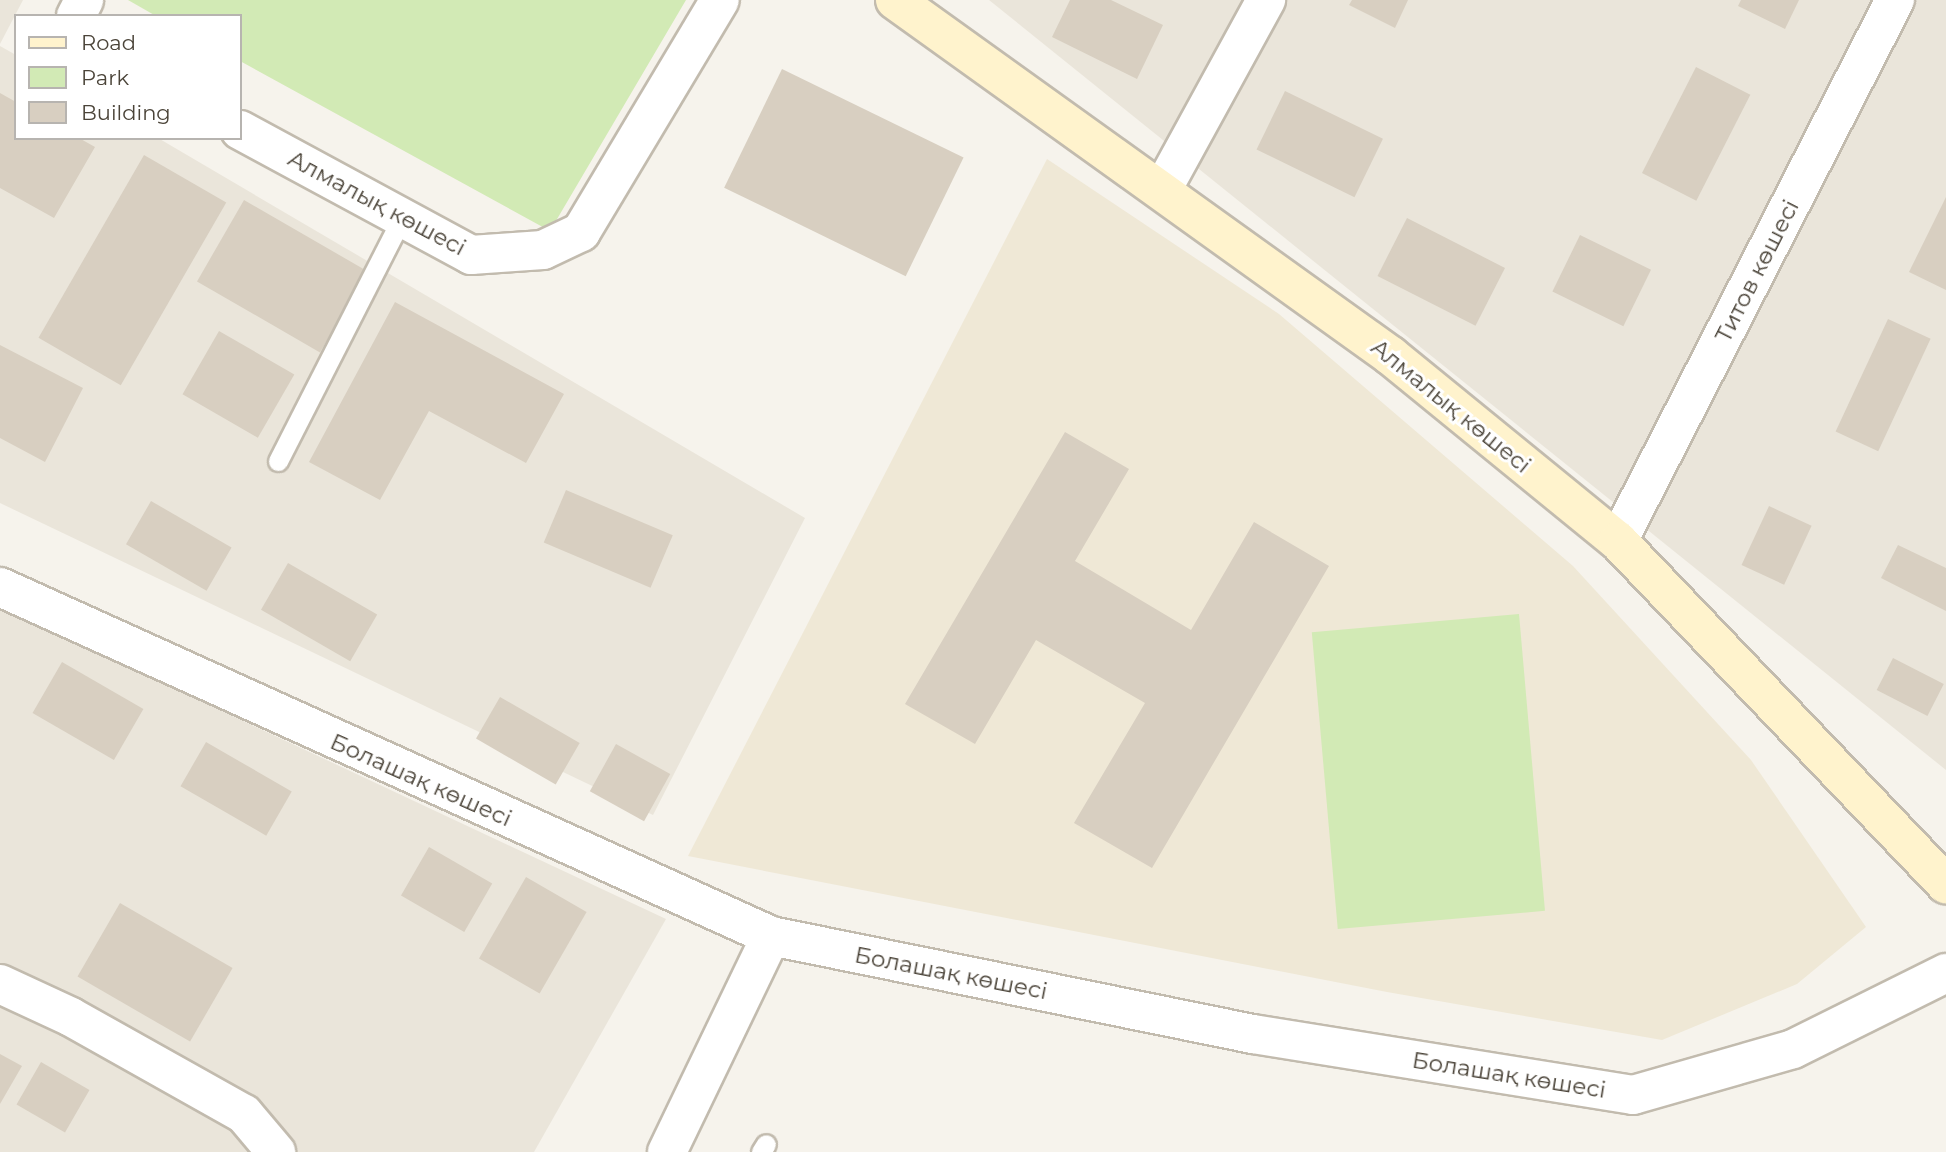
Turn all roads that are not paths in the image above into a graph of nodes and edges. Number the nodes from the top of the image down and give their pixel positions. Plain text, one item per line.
1 (720, 0) edge
2 (895, 0) edge
3 (1266, 0) edge
4 (1895, 0) edge
5 (242, 131) edge
6 (1162, 191) junction
7 (403, 216) junction
8 (278, 461) dead end
9 (1618, 541) junction
10 (0, 587) edge
11 (1944, 874) edge
12 (771, 936) junction
13 (1946, 973) edge
14 (0, 984) edge
15 (276, 1152) edge
16 (667, 1152) edge

1 - 7 street, Алмалық көшесі
2 - 6 street, Алмалық көшесі
3 - 6 street
4 - 9 street, Титов көшесі
5 - 7 street, Алмалық көшесі
6 - 9 street, Алмалық көшесі
7 - 8 lane
9 - 11 street, Алмалық көшесі
10 - 12 street, Болашақ көшесі
12 - 13 street, Болашақ көшесі
12 - 16 street
14 - 15 street

